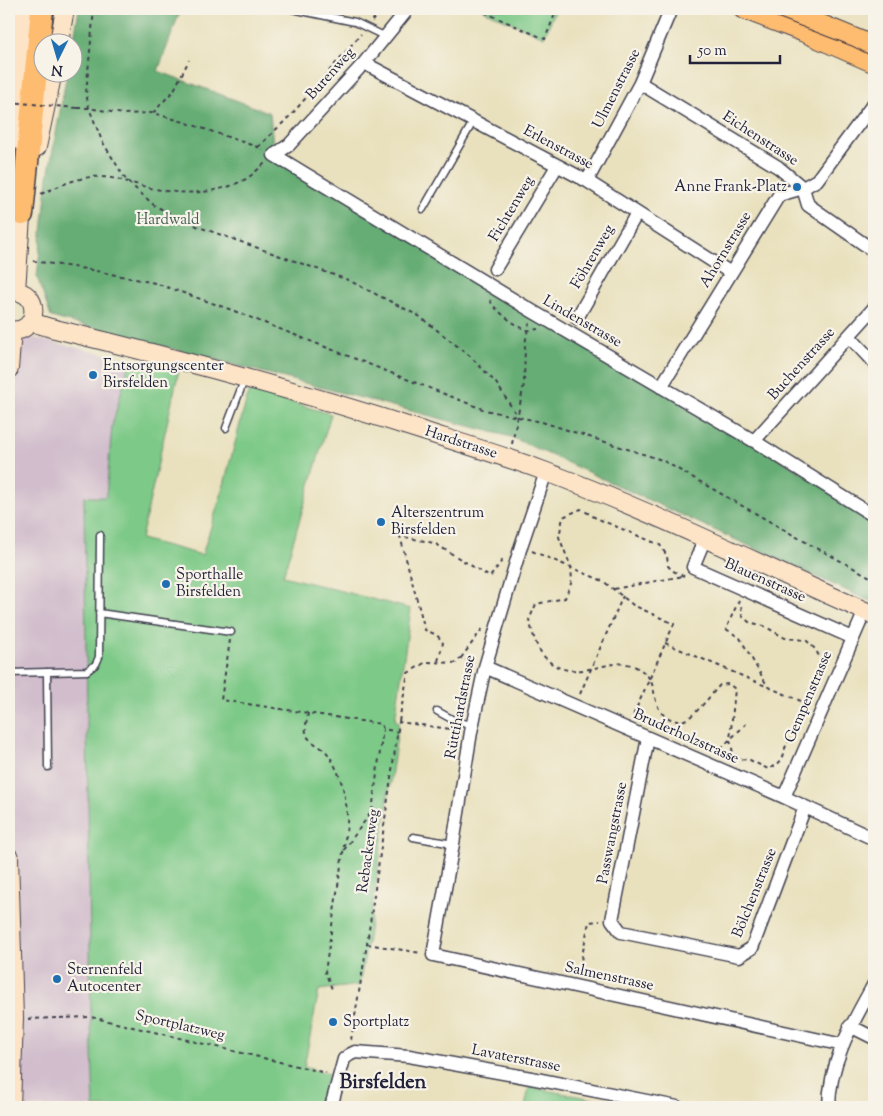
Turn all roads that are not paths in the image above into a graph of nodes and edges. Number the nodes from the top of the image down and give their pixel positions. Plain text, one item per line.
1 (23, 9) edge
2 (42, 9) edge
3 (65, 9) edge
4 (292, 9) edge
5 (408, 9) edge
6 (671, 9) edge
7 (743, 9) edge
8 (784, 9) edge
9 (61, 32) edge
10 (384, 36) junction
11 (874, 46) edge
12 (364, 63) junction
13 (874, 63) edge
14 (51, 82) edge
15 (640, 83) junction
16 (874, 103) edge
17 (474, 122) junction
18 (274, 155) joint
19 (557, 166) junction
20 (587, 181) junction
21 (803, 188) junction
22 (423, 209) dead end
23 (637, 213) junction
24 (22, 214) junction
25 (874, 251) edge
26 (495, 269) dead end
27 (732, 273) junction
28 (13, 291) edge
29 (874, 308) edge
30 (577, 318) dead end
31 (31, 322) junction
32 (10, 330) edge
33 (849, 336) junction
34 (874, 363) edge
35 (9, 369) edge
36 (246, 377) junction
37 (661, 387) junction
38 (226, 428) dead end
39 (754, 441) junction
40 (546, 472) junction
41 (874, 516) edge
42 (100, 536) dead end
43 (705, 538) junction
44 (99, 613) junction
45 (869, 613) edge
46 (231, 632) road end
47 (853, 638) junction
48 (485, 665) junction
49 (9, 672) edge
50 (47, 672) junction
51 (437, 711) dead end
52 (472, 729) junction
53 (648, 738) junction
54 (48, 767) dead end
55 (784, 797) junction
56 (805, 807) junction
57 (413, 837) dead end
58 (874, 839) edge
59 (453, 844) junction
60 (9, 857) edge
61 (621, 932) joint
62 (433, 954) joint
63 (874, 984) edge
64 (12, 1022) edge
65 (850, 1026) junction
66 (874, 1038) edge
67 (842, 1045) junction
68 (11, 1107) edge
69 (331, 1107) edge
70 (677, 1107) edge
71 (829, 1107) edge

1 - 24 street
2 - 24 highway
3 - 9 street
4 - 10 lane
5 - 10 street, Burenweg
6 - 15 street, Ulmenstrasse
7 - 13 main road
8 - 11 main road
10 - 12 street, Burenweg
12 - 17 street, Erlenstrasse
12 - 18 street, Burenweg
14 - 24 street
15 - 20 street, Ulmenstrasse
15 - 21 street, Eichenstrasse
16 - 21 street, Ahornstrasse
17 - 19 street, Erlenstrasse
17 - 22 lane
18 - 37 street, Lindenstrasse
19 - 20 street, Erlenstrasse
19 - 26 street, Fichtenweg
20 - 23 street, Erlenstrasse
21 - 25 street, Eichenstrasse
21 - 27 street, Ahornstrasse
23 - 27 street, Erlenstrasse
23 - 30 street, Föhrenweg
24 - 28 street
27 - 37 street, Ahornstrasse
28 - 31 street
29 - 33 street, Buchenstrasse
31 - 32 street
31 - 36 street, Hardstrasse
32 - 35 street
33 - 34 street
33 - 39 street, Buchenstrasse
36 - 38 lane
36 - 40 street, Hardstrasse
37 - 39 street, Lindenstrasse
39 - 41 street, Lindenstrasse
40 - 43 street, Hardstrasse
40 - 48 street, Rüttihardstrasse
42 - 44 lane
43 - 45 street, Hardstrasse
43 - 47 street, Blauenstrasse
44 - 46 lane
44 - 50 lane
45 - 47 street, Gempenstrasse
47 - 55 street, Gempenstrasse
48 - 52 street, Rüttihardstrasse
48 - 53 street, Bruderholzstrasse
49 - 50 lane
50 - 54 lane
51 - 52 lane
52 - 59 street, Rüttihardstrasse
53 - 55 street, Bruderholzstrasse
53 - 61 street, Passwangstrasse
55 - 56 street, Bruderholzstrasse
56 - 58 street, Bruderholzstrasse
56 - 61 street, Bölchenstrasse
57 - 59 lane
59 - 62 street, Rüttihardstrasse
60 - 64 street
62 - 67 street, Salmenstrasse
63 - 65 street
64 - 68 street
65 - 66 street
65 - 67 street
67 - 71 street
69 - 70 street, Lavaterstrasse

